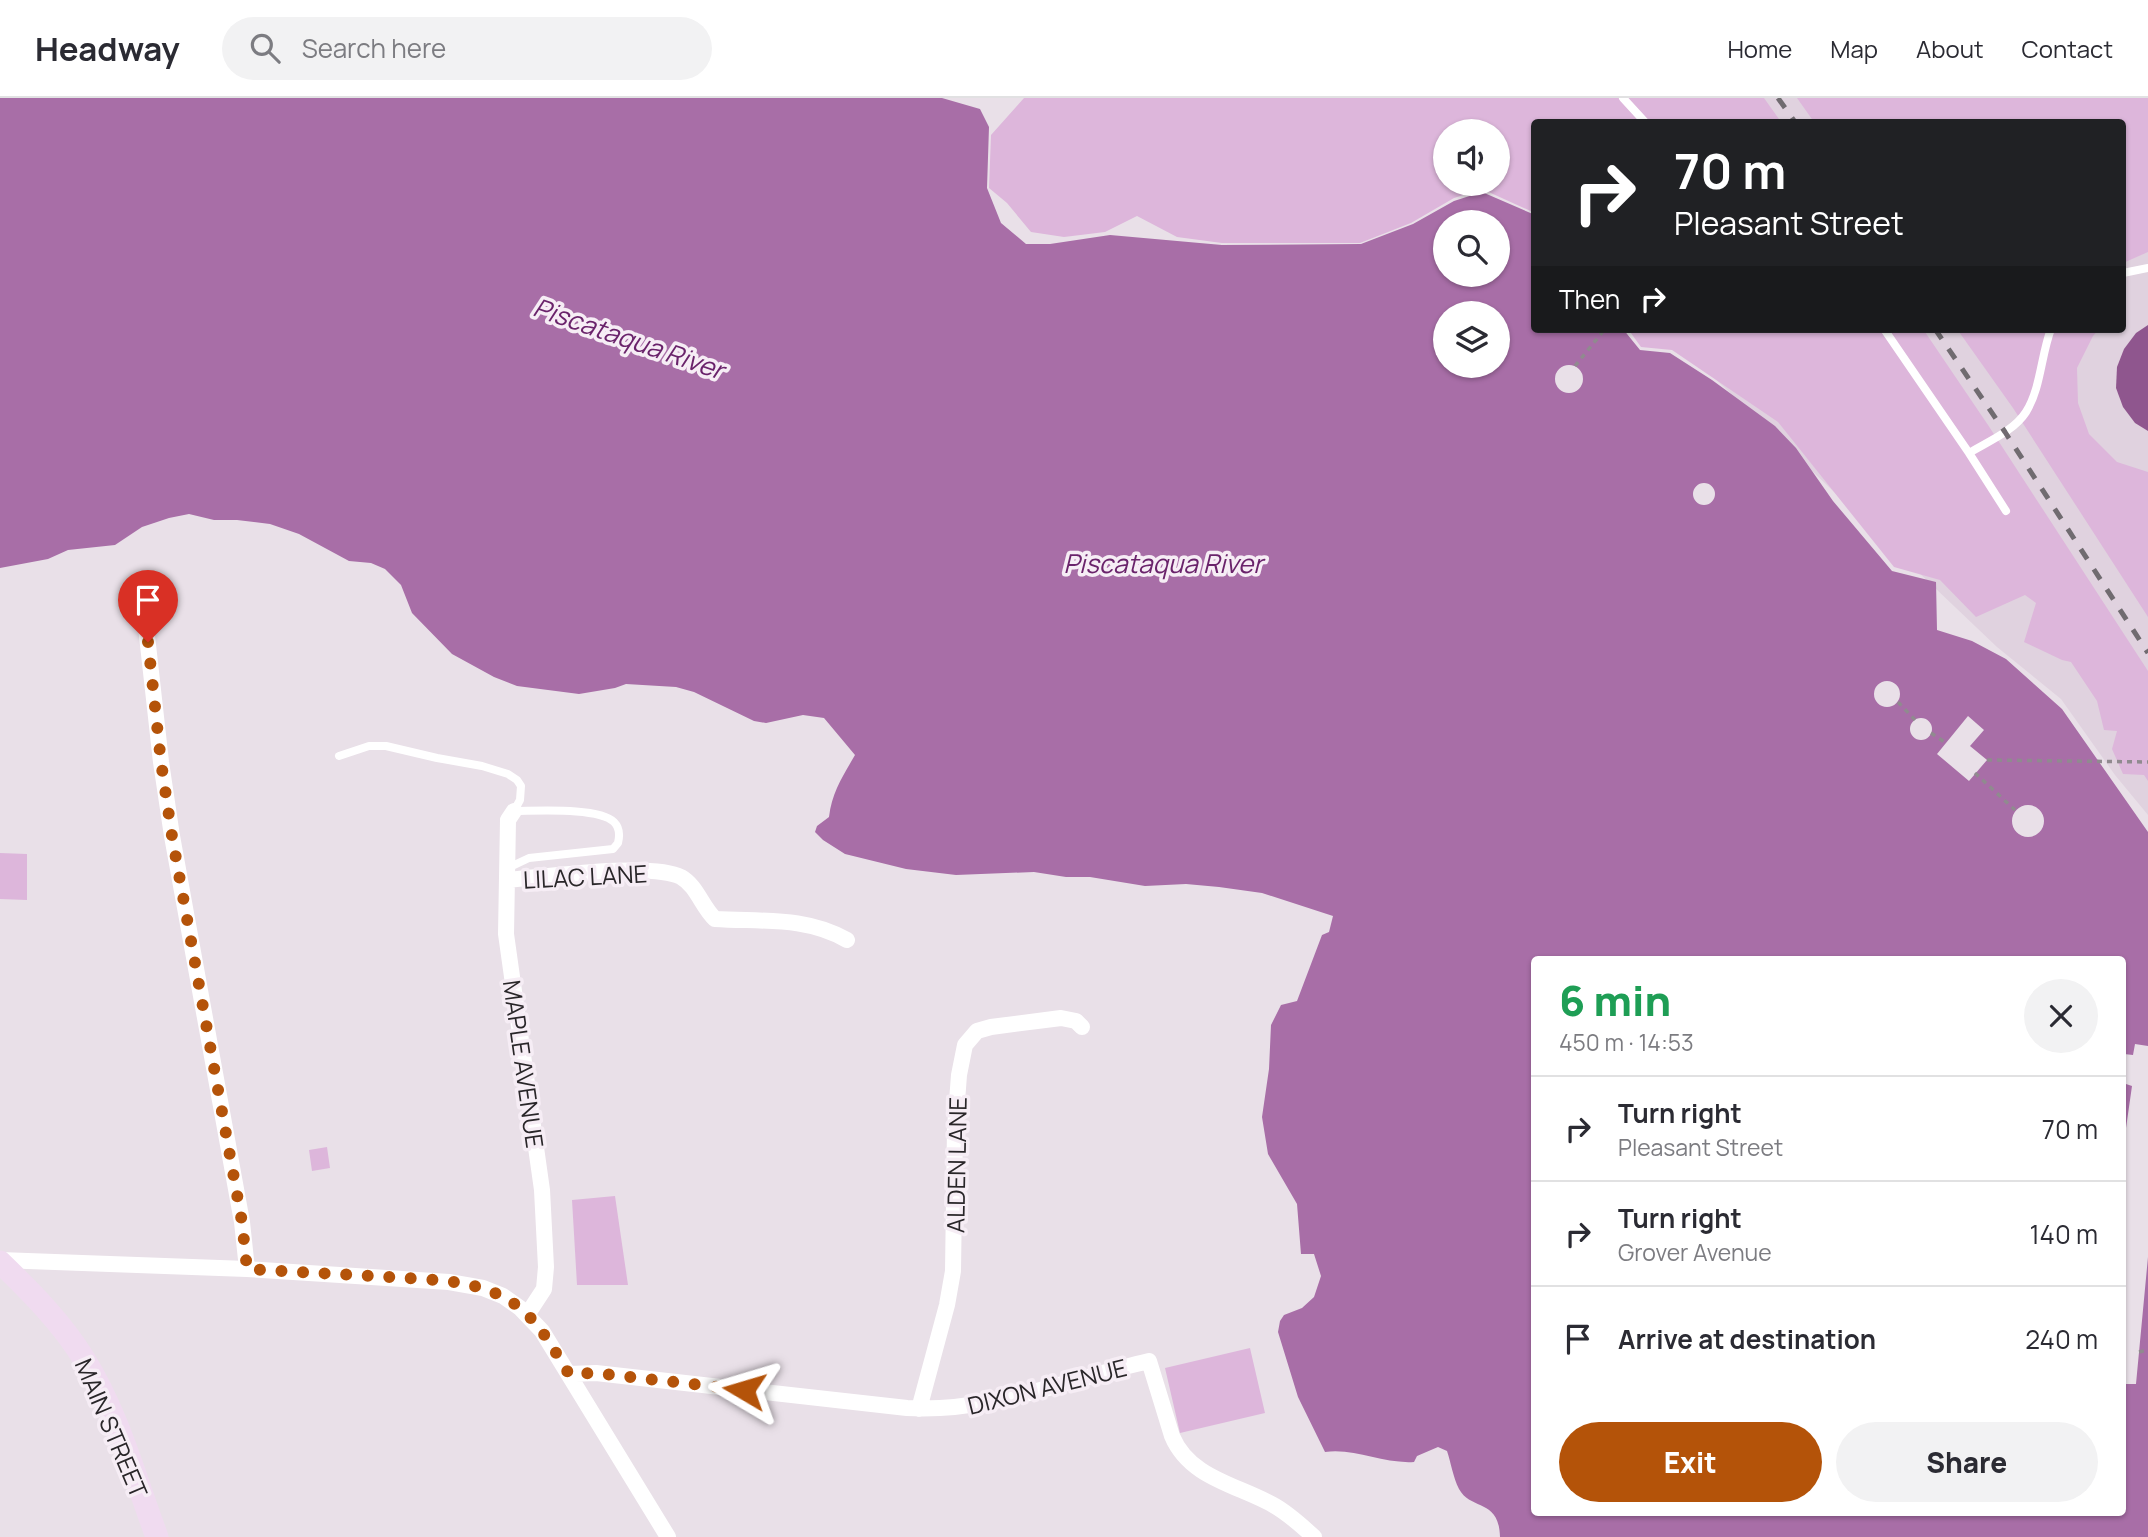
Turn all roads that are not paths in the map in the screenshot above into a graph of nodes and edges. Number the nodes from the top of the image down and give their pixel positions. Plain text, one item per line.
1 (1623, 98) edge
2 (1641, 119) edge
3 (2148, 268) edge
4 (2126, 272) edge
5 (1887, 333) edge
6 (2050, 333) edge
7 (1969, 453) junction
8 (2006, 511) dead end
9 (145, 618) dead end
10 (339, 756) dead end
11 (514, 811) junction
12 (507, 874) junction
13 (847, 940) dead end
14 (1082, 1027) dead end
15 (0, 1261) edge
16 (247, 1269) junction
17 (527, 1315) junction
18 (569, 1374) junction
19 (919, 1409) junction
20 (157, 1537) edge
21 (668, 1537) edge
22 (1314, 1537) edge

1 - 2 lane
3 - 4 lane
5 - 7 lane
6 - 7 lane
7 - 8 lane
9 - 16 street
10 - 11 lane
11 - 12 street, MAPLE AVENUE
11 - 12 lane
12 - 13 street, LILAC LANE
12 - 17 street, MAPLE AVENUE
14 - 19 street, ALDEN LANE
15 - 16 street
15 - 20 main road, MAIN STREET
16 - 17 street
17 - 18 street
18 - 19 street, DIXON AVENUE
18 - 21 street
19 - 22 street, DIXON AVENUE

